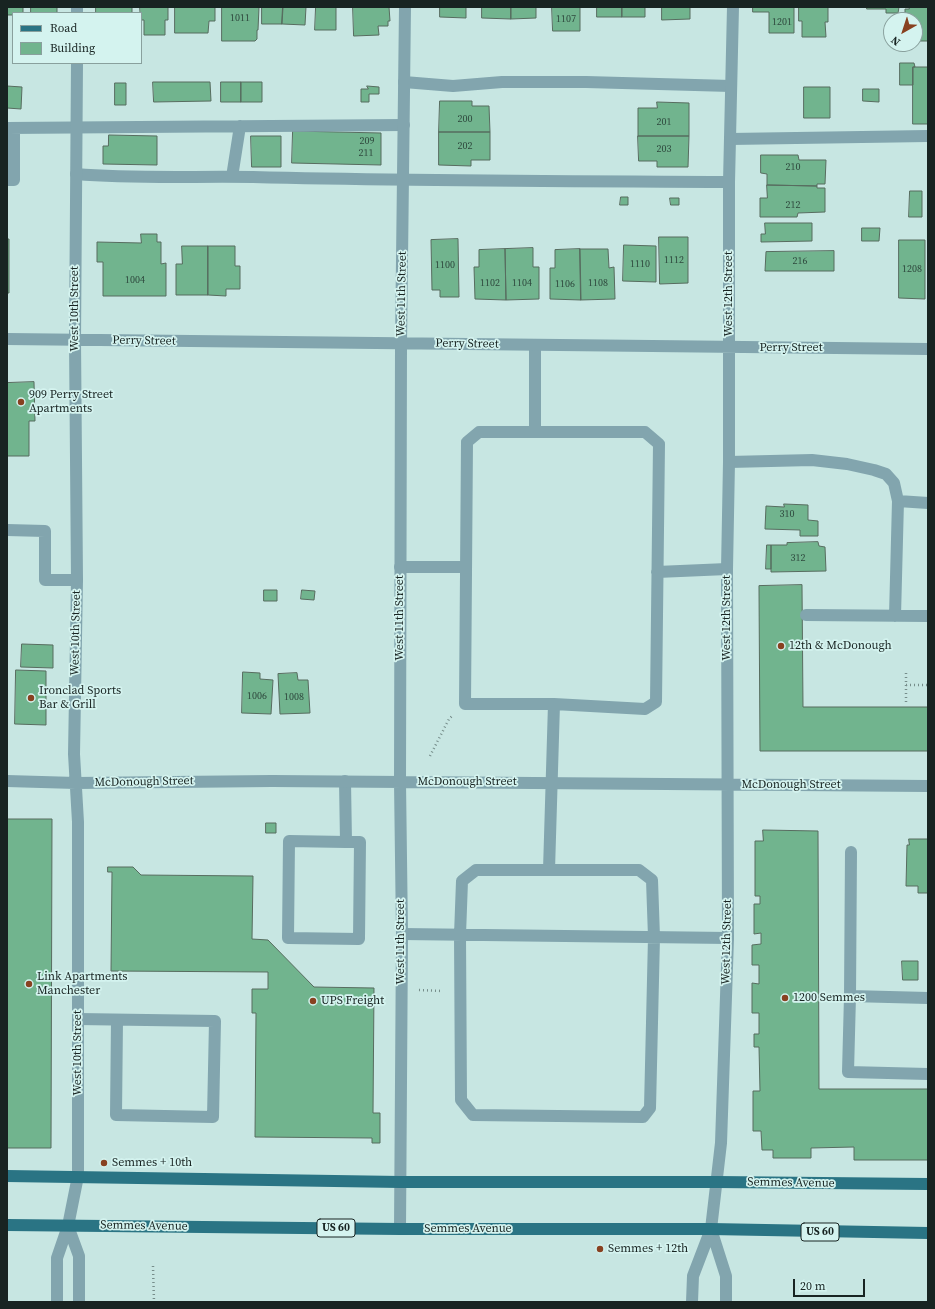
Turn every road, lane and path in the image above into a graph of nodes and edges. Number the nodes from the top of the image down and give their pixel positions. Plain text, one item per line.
1 (405, 7) edge
2 (733, 7) edge
3 (76, 64) edge
4 (404, 82) junction
5 (731, 86) junction
6 (404, 125) junction
7 (240, 126) junction
8 (11, 128) edge
9 (76, 128) junction
10 (928, 136) edge
11 (730, 139) junction
12 (76, 174) junction
13 (232, 177) junction
14 (7, 180) edge
15 (403, 181) junction
16 (729, 182) junction
17 (7, 339) edge
18 (75, 340) junction
19 (401, 344) junction
20 (535, 345) junction
21 (730, 347) junction
22 (928, 349) edge
23 (536, 432) junction
24 (729, 462) junction
25 (898, 501) junction
26 (928, 503) edge
27 (7, 530) edge
28 (466, 567) junction
29 (400, 568) junction
30 (727, 569) junction
31 (657, 572) junction
32 (77, 580) junction
33 (806, 615) dead end
34 (895, 616) junction
35 (928, 616) edge
36 (906, 671) dead end
37 (906, 685) junction
38 (928, 685) edge
39 (906, 702) dead end
40 (554, 704) junction
41 (449, 719) dead end
42 (430, 756) dead end
43 (7, 781) edge
44 (345, 782) junction
45 (400, 782) junction
46 (76, 783) junction
47 (550, 783) junction
48 (727, 785) junction
49 (928, 786) edge
50 (346, 842) junction
51 (851, 852) dead end
52 (549, 870) junction
53 (402, 934) junction
54 (460, 935) junction
55 (654, 937) junction
56 (728, 938) junction
57 (429, 990) dead end
58 (448, 991) dead end
59 (850, 996) junction
60 (928, 998) edge
61 (78, 1019) junction
62 (117, 1020) junction
63 (928, 1074) edge
64 (7, 1176) edge
65 (78, 1176) junction
66 (400, 1182) junction
67 (717, 1182) junction
68 (928, 1184) edge
69 (7, 1225) edge
70 (68, 1226) junction
71 (400, 1229) junction
72 (712, 1229) junction
73 (928, 1233) edge
74 (153, 1266) dead end
75 (57, 1302) edge
76 (79, 1302) edge
77 (154, 1302) edge
78 (692, 1302) edge
79 (726, 1302) edge

1 - 4 street, West 11th Street
2 - 5 street, West 12th Street
3 - 9 street, West 10th Street
4 - 5 street
4 - 6 street, West 11th Street
5 - 11 street, West 12th Street
6 - 7 street
6 - 15 street, West 11th Street
7 - 9 street
7 - 13 street
8 - 9 street
8 - 14 street
9 - 12 street, West 10th Street
10 - 11 street
11 - 16 street, West 12th Street
12 - 13 street
12 - 18 street, West 10th Street
13 - 15 street
15 - 16 street
15 - 19 street, West 11th Street
16 - 21 street, West 12th Street
17 - 18 street, Perry Street
18 - 19 street, Perry Street
18 - 32 street, West 10th Street
19 - 20 street, Perry Street
19 - 29 street, West 11th Street
20 - 21 street, Perry Street
20 - 23 street
21 - 22 street, Perry Street
21 - 24 street, West 12th Street
23 - 28 street
23 - 31 street
24 - 25 street
24 - 30 street, West 12th Street
25 - 26 street
25 - 34 street
27 - 32 street
28 - 29 street
28 - 40 street
29 - 45 street, West 11th Street
30 - 31 street
30 - 48 street, West 12th Street
31 - 40 street
32 - 46 street, West 10th Street
33 - 34 street
34 - 35 street
36 - 37 path
37 - 38 path
37 - 39 path
40 - 47 street
41 - 42 path
43 - 46 street, McDonough Street
44 - 45 street, McDonough Street
44 - 46 street, McDonough Street
44 - 50 street
45 - 47 street, McDonough Street
45 - 53 street, West 11th Street
46 - 61 street, West 10th Street
47 - 48 street, McDonough Street
47 - 52 street
48 - 49 street, McDonough Street
48 - 56 street, West 12th Street
50 - 50 street
51 - 59 street
52 - 54 street
52 - 55 street
53 - 54 street
53 - 66 street, West 11th Street
54 - 55 street
54 - 55 street
55 - 56 street
56 - 67 street, West 12th Street
57 - 58 path
59 - 60 street
59 - 63 street
61 - 62 street
61 - 65 street, West 10th Street
62 - 62 street
64 - 65 main road, Semmes Avenue
65 - 66 main road, Semmes Avenue
65 - 70 street, West 10th Street
66 - 67 main road, Semmes Avenue
66 - 71 street, West 11th Street
67 - 68 main road, Semmes Avenue
67 - 72 street, West 12th Street
69 - 70 main road, Semmes Avenue / US 60
70 - 71 main road, Semmes Avenue / US 60
70 - 75 street, West 10th Street
70 - 76 street
71 - 72 main road, Semmes Avenue / US 60
72 - 73 main road, Semmes Avenue / US 60
72 - 78 street, West 12th Street
72 - 79 street, West 12th Street
74 - 77 path

